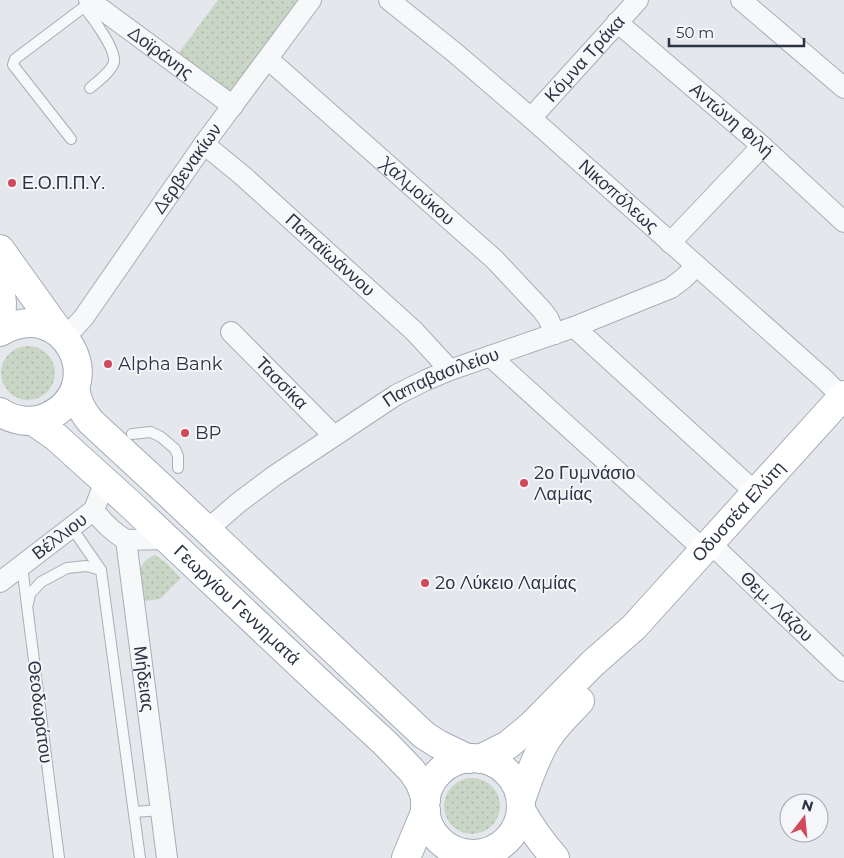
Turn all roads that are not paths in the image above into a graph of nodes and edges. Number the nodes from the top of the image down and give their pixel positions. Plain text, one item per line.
1 (311, 0) edge
2 (388, 0) edge
3 (638, 0) edge
4 (741, 0) edge
5 (88, 2) edge
6 (617, 22) junction
7 (268, 59) junction
8 (90, 88) dead end
9 (844, 88) edge
10 (233, 106) junction
11 (531, 118) junction
12 (71, 139) dead end
13 (204, 144) junction
14 (762, 146) junction
15 (844, 222) edge
16 (670, 243) junction
17 (0, 248) edge
18 (696, 266) junction
19 (0, 286) edge
20 (564, 330) junction
21 (0, 331) edge
22 (230, 332) dead end
23 (63, 337) junction
24 (490, 356) junction
25 (450, 370) junction
26 (75, 389) junction
27 (844, 397) edge
28 (12, 419) edge
29 (132, 434) dead end
30 (334, 436) junction
31 (178, 468) dead end
32 (105, 481) junction
33 (756, 492) junction
34 (94, 510) junction
35 (72, 528) junction
36 (207, 530) junction
37 (166, 539) junction
38 (126, 540) junction
39 (707, 546) junction
40 (22, 566) junction
41 (102, 570) junction
42 (0, 582) edge
43 (27, 610) junction
44 (634, 627) junction
45 (844, 671) edge
46 (475, 759) junction
47 (426, 805) junction
48 (521, 805) junction
49 (161, 810) junction
50 (134, 812) junction
51 (473, 856) edge
52 (59, 858) edge
53 (140, 858) edge
54 (167, 858) edge
55 (406, 858) edge
56 (556, 858) edge

1 - 7 street, Δερβενακίων
2 - 11 street, Νικοπόλεως
3 - 6 street, Κόμνα Τράκα
4 - 9 street
5 - 8 lane
5 - 10 street, Δοϊράνης
5 - 12 lane
6 - 11 street, Κόμνα Τράκα
6 - 14 street, Αντώνη Φιλή
7 - 10 street, Δερβενακίων
7 - 20 street, Χαλμούκου
10 - 13 street, Δερβενακίων
11 - 16 street, Νικοπόλεως
13 - 23 street, Δερβενακίων
13 - 25 street, Παπαϊωάννου
14 - 15 street, Αντώνη Φιλή
14 - 16 street
16 - 18 street, Νικοπόλεως
17 - 23 main road
18 - 20 street, Παπαβασιλείου
18 - 27 street, Νικοπόλεως
19 - 21 main road
20 - 24 street, Παπαβασιλείου
20 - 33 street
21 - 23 main road
22 - 30 street, Τασσίκα
23 - 26 main road
24 - 25 street, Παπαβασιλείου
24 - 39 street, Θεμ. Λάζου
25 - 30 street, Παπαβασιλείου
26 - 28 main road
26 - 36 main road, Γεωργίου Γεννηματά
27 - 33 main road, Οδυσσέα Ελύτη
28 - 32 main road, Γεωργίου Γεννηματά
29 - 31 lane
30 - 36 street, Παπαβασιλείου
32 - 34 street, Βέλλιου
32 - 37 main road, Γεωργίου Γεννηματά
33 - 39 main road, Οδυσσέα Ελύτη
34 - 35 street, Βέλλιου
34 - 38 street
35 - 40 street, Βέλλιου
35 - 41 lane
36 - 46 main road, Γεωργίου Γεννηματά
37 - 38 street
37 - 47 main road, Γεωργίου Γεννηματά
38 - 49 street, Μήδειας
39 - 44 main road, Οδυσσέα Ελύτη
39 - 45 street, Θεμ. Λάζου
40 - 42 street, Βέλλιου
40 - 43 lane, Θεοδωράτου
41 - 43 lane
41 - 50 lane
43 - 52 lane, Θεοδωράτου
44 - 46 main road, Οδυσσέα Ελύτη
44 - 48 main road, Οδυσσέα Ελύτη
46 - 47 main road
46 - 48 main road, Γεωργίου Γεννηματά
47 - 51 main road, Γεωργίου Γεννηματά
47 - 55 main road
48 - 51 main road, Γεωργίου Γεννηματά
48 - 56 main road, Γεωργίου Γεννηματά
49 - 50 lane
49 - 54 street, Μήδειας
50 - 53 lane

